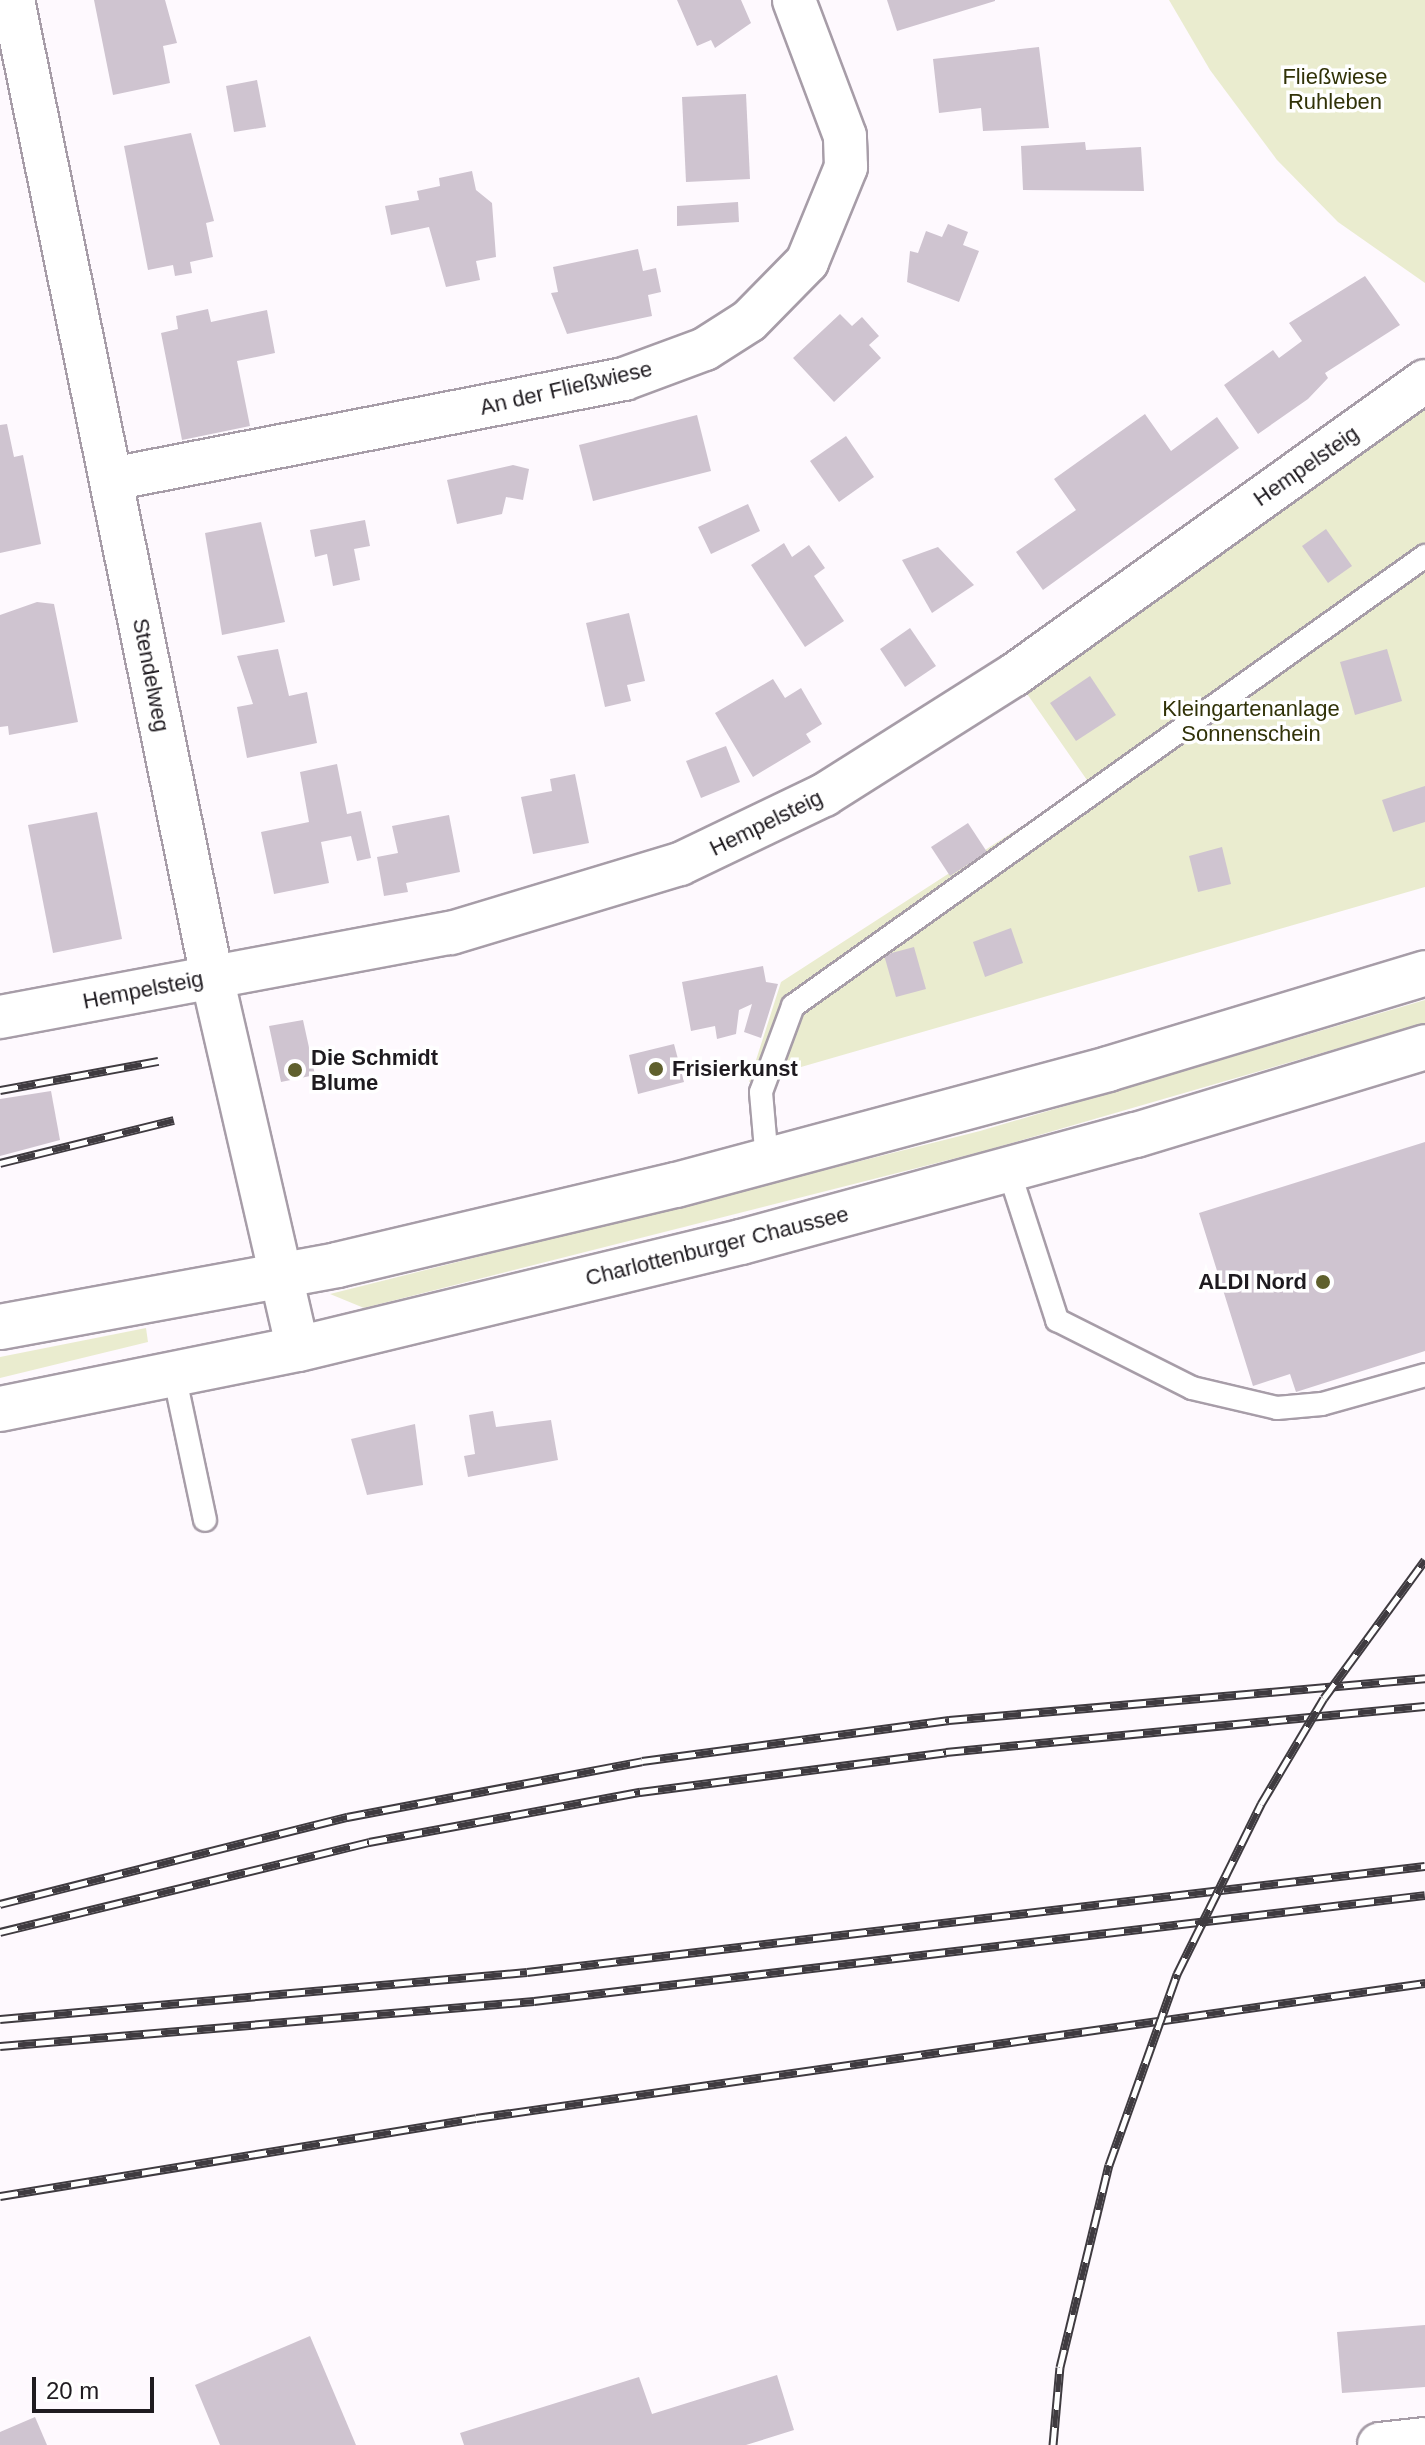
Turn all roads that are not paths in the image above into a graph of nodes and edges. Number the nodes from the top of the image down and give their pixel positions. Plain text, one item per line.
1 (13, 0) edge
2 (794, 0) edge
3 (1425, 381) edge
4 (112, 479) junction
5 (1425, 556) edge
6 (1425, 973) edge
7 (212, 977) junction
8 (0, 1017) edge
9 (1425, 1047) edge
10 (767, 1161) junction
11 (1009, 1171) junction
12 (277, 1273) junction
13 (0, 1327) edge
14 (298, 1349) junction
15 (174, 1374) junction
16 (1425, 1375) edge
17 (0, 1409) edge
18 (205, 1520) dead end
19 (1425, 2440) edge
20 (1380, 2445) edge

1 - 4 street, Stendelweg
2 - 4 street, An der Fließwiese
3 - 7 street, Hempelsteig
4 - 7 street, Stendelweg
5 - 10 lane
6 - 10 main road
7 - 8 street, Hempelsteig
7 - 12 street, Stendelweg
9 - 11 main road, Charlottenburger Chaussee
10 - 12 main road
11 - 14 main road, Charlottenburger Chaussee
11 - 16 lane
12 - 13 main road
12 - 14 street, Stendelweg
14 - 15 main road, Charlottenburger Chaussee
15 - 17 main road, Charlottenburger Chaussee
15 - 18 lane
19 - 20 main road

